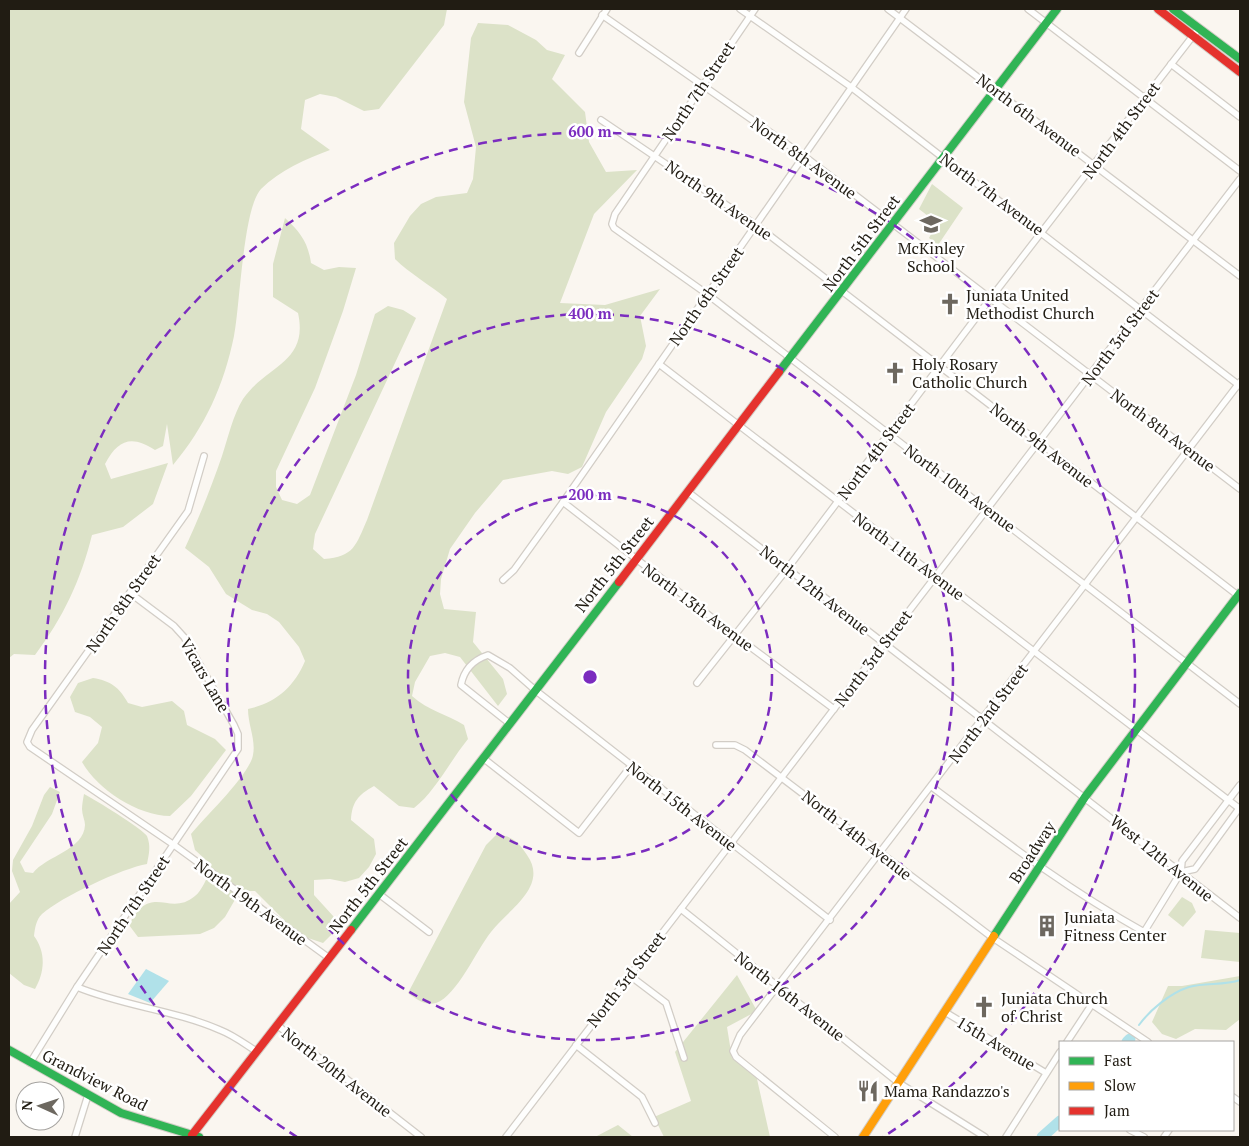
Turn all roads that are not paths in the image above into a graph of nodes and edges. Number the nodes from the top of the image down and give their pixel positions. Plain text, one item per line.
1 (607, 9) edge
2 (740, 9) edge
3 (755, 9) edge
4 (888, 9) edge
5 (906, 9) edge
6 (1028, 9) edge
7 (1057, 9) edge
8 (1158, 9) edge
9 (1173, 9) edge
10 (602, 15) junction
11 (750, 16) junction
12 (900, 17) junction
13 (1046, 23) junction
14 (1199, 28) junction
15 (1193, 36) junction
16 (579, 52) dead end
17 (1240, 59) edge
18 (1171, 64) junction
19 (1240, 72) edge
20 (701, 86) junction
21 (851, 87) junction
22 (995, 90) junction
23 (1145, 99) junction
24 (1240, 117) edge
25 (601, 120) dead end
26 (655, 156) junction
27 (804, 156) junction
28 (943, 157) junction
29 (1094, 165) junction
30 (1240, 171) edge
31 (1240, 179) edge
32 (612, 224) joint
33 (892, 224) junction
34 (756, 225) junction
35 (1042, 233) junction
36 (1194, 240) junction
37 (1240, 276) edge
38 (842, 291) junction
39 (707, 294) junction
40 (990, 300) junction
41 (1141, 309) junction
42 (790, 358) junction
43 (659, 364) junction
44 (941, 367) junction
45 (1091, 375) junction
46 (1240, 384) edge
47 (739, 425) junction
48 (888, 434) junction
49 (1039, 442) junction
50 (1190, 450) junction
51 (204, 456) dead end
52 (1240, 490) edge
53 (688, 492) junction
54 (837, 501) junction
55 (563, 502) junction
56 (988, 509) junction
57 (1137, 518) junction
58 (635, 559) junction
59 (788, 569) junction
60 (935, 576) junction
61 (503, 580) dead end
62 (1086, 586) junction
63 (130, 594) junction
64 (1240, 595) edge
65 (733, 634) junction
66 (884, 644) junction
67 (1035, 653) junction
68 (1187, 663) junction
69 (697, 683) dead end
70 (535, 690) junction
71 (1240, 704) edge
72 (834, 709) junction
73 (983, 720) junction
74 (510, 723) junction
75 (1136, 729) junction
76 (27, 742) joint
77 (716, 745) dead end
78 (238, 749) joint
79 (483, 758) junction
80 (631, 766) junction
81 (783, 778) junction
82 (1240, 785) edge
83 (932, 787) junction
84 (1085, 797) junction
85 (1229, 800) junction
86 (1240, 808) edge
87 (731, 844) junction
88 (174, 845) junction
89 (880, 853) junction
90 (1039, 868) junction
91 (1181, 872) junction
92 (379, 894) junction
93 (681, 909) junction
94 (1240, 918) edge
95 (830, 920) junction
96 (429, 932) dead end
97 (993, 938) junction
98 (329, 958) junction
99 (629, 975) junction
100 (76, 987) junction
101 (778, 987) junction
102 (1092, 1004) junction
103 (945, 1012) junction
104 (277, 1025) junction
105 (1068, 1041) edge
106 (1147, 1041) edge
107 (576, 1045) junction
108 (9, 1050) edge
109 (256, 1051) junction
110 (1059, 1054) edge
111 (684, 1058) dead end
112 (30, 1063) junction
113 (1046, 1073) junction
114 (899, 1083) junction
115 (88, 1095) junction
116 (655, 1123) dead end
117 (1132, 1131) edge
118 (196, 1136) edge
119 (75, 1137) edge
120 (421, 1137) edge
121 (506, 1137) edge
122 (835, 1137) edge
123 (863, 1137) edge
124 (985, 1137) edge
125 (1006, 1137) edge
126 (1144, 1137) edge

1 - 10 street
2 - 11 street, North 7th Avenue
3 - 11 street, North 7th Street
4 - 12 street, North 6th Avenue
5 - 12 street, North 6th Street
6 - 13 street
7 - 13 street, North 5th Street
8 - 15 street
9 - 14 street
10 - 16 street
10 - 20 street, North 8th Avenue
11 - 20 street, North 7th Street
11 - 21 street, North 7th Avenue
12 - 21 street, North 6th Street
12 - 22 street, North 6th Avenue
13 - 22 street, North 5th Street
13 - 23 street
14 - 15 street, North 4th Street
14 - 17 street
15 - 18 street, North 4th Street
15 - 19 street
18 - 23 street, North 4th Street
18 - 24 street
20 - 26 street, North 7th Street
20 - 27 street, North 8th Avenue
21 - 27 street, North 6th Street
21 - 28 street, North 7th Avenue
22 - 28 street, North 5th Street
22 - 29 street, North 6th Avenue
23 - 29 street, North 4th Street
23 - 30 street
25 - 26 street, North 9th Avenue
26 - 32 street, North 7th Street
26 - 34 street, North 9th Avenue
27 - 33 street, North 8th Avenue
27 - 34 street, North 6th Street
28 - 33 street, North 5th Street
28 - 35 street, North 7th Avenue
29 - 35 street, North 4th Street
29 - 36 street, North 6th Avenue
31 - 36 street, North 3rd Street
32 - 39 street, North 10th Avenue
33 - 38 street, North 5th Street
33 - 40 street, North 8th Avenue
34 - 38 street, North 9th Avenue
34 - 39 street, North 6th Street
35 - 40 street, North 4th Street
35 - 41 street, North 7th Avenue
36 - 37 street, North 6th Avenue
36 - 41 street, North 3rd Street
38 - 42 street, North 5th Street
38 - 44 street, North 9th Avenue
39 - 42 street, North 10th Avenue
39 - 43 street, North 6th Street
40 - 44 street, North 4th Street
40 - 45 street, North 8th Avenue
41 - 45 street, North 3rd Street
41 - 46 street, North 7th Avenue
42 - 47 street, North 5th Street
42 - 48 street, North 10th Avenue
43 - 47 street, North 11th Avenue
43 - 55 street, North 6th Street
44 - 48 street, North 4th Street
44 - 49 street, North 9th Avenue
45 - 49 street, North 3rd Street
45 - 50 street, North 8th Avenue
46 - 50 street, North 2nd Street
47 - 53 street, North 5th Street
47 - 54 street, North 11th Avenue
48 - 54 street, North 4th Street
48 - 56 street, North 10th Avenue
49 - 56 street, North 3rd Street
49 - 57 street, North 9th Avenue
50 - 52 street, North 8th Avenue
50 - 57 street, North 2nd Street
51 - 63 street, North 8th Street
53 - 58 street, North 5th Street
53 - 59 street, North 12th Avenue
54 - 59 street, North 4th Street
54 - 60 street, North 11th Avenue
55 - 58 street, North 13th Avenue
55 - 61 street, North 6th Street
56 - 60 street, North 3rd Street
56 - 62 street, North 10th Avenue
57 - 62 street, North 2nd Street
57 - 64 street, North 9th Avenue
58 - 65 street, North 13th Avenue
58 - 70 street, North 5th Street
59 - 65 street, North 4th Street
59 - 66 street, North 12th Avenue
60 - 66 street, North 3rd Street
60 - 67 street, North 11th Avenue
62 - 67 street, North 2nd Street
62 - 68 street, North 10th Avenue
63 - 76 street, North 8th Street
63 - 78 street, Vicars Lane
64 - 68 street, Broadway
65 - 69 street, North 4th Street
65 - 72 street, North 13th Avenue
66 - 72 street, North 3rd Street
66 - 73 street, North 12th Avenue
67 - 73 street, North 2nd Street
67 - 75 street, North 11th Avenue
68 - 71 street, North 10th Avenue
68 - 75 street, Broadway
70 - 74 street, North 5th Street
70 - 74 street, North 15th Avenue
70 - 80 street, North 15th Avenue
72 - 81 street, North 3rd Street
73 - 83 street, North 2nd Street
73 - 84 street, North 12th Avenue
74 - 79 street, North 5th Street
75 - 84 street, Broadway
75 - 85 street, North 11th Avenue
76 - 88 street, North 19th Avenue
77 - 81 street, North 14th Avenue
78 - 88 street, North 7th Street
79 - 80 street
79 - 92 street, North 5th Street
80 - 87 street, North 15th Avenue
81 - 87 street, North 3rd Street
81 - 89 street, North 14th Avenue
82 - 85 street
83 - 89 street, North 2nd Street
83 - 90 street
84 - 90 street, Broadway
84 - 91 street, West 12th Avenue
85 - 86 street, North 11th Avenue
85 - 91 street
86 - 91 street
87 - 93 street, North 3rd Street
87 - 95 street, North 15th Avenue
88 - 98 street, North 19th Avenue
88 - 100 street, North 7th Street
89 - 95 street, North 2nd Street
89 - 97 street, North 14th Avenue
90 - 91 street
90 - 97 street, Broadway
91 - 94 street, West 12th Avenue
92 - 96 street
92 - 98 street, North 5th Street
93 - 99 street, North 3rd Street
93 - 101 street, North 16th Avenue
95 - 101 street, North 2nd Street
97 - 102 street, North 14th Avenue
97 - 103 street, Broadway
98 - 104 street, North 5th Street
99 - 107 street, North 3rd Street
99 - 111 street
100 - 109 street
100 - 112 street, North 7th Street
101 - 114 street, North 16th Avenue
101 - 122 street, North 2nd Street
102 - 105 street
102 - 106 street, North 14th Avenue
103 - 113 street, 15th Avenue
103 - 114 street, Broadway
104 - 109 street, North 5th Street
104 - 120 street, North 20th Avenue
107 - 116 street
107 - 121 street, North 3rd Street
108 - 112 street, Grandview Road
109 - 118 street, North 5th Street
110 - 113 street
112 - 115 street, Grandview Road
113 - 125 street
114 - 123 street, Broadway
114 - 124 street, North 16th Avenue
115 - 118 street, Grandview Road
115 - 119 street
117 - 126 street

